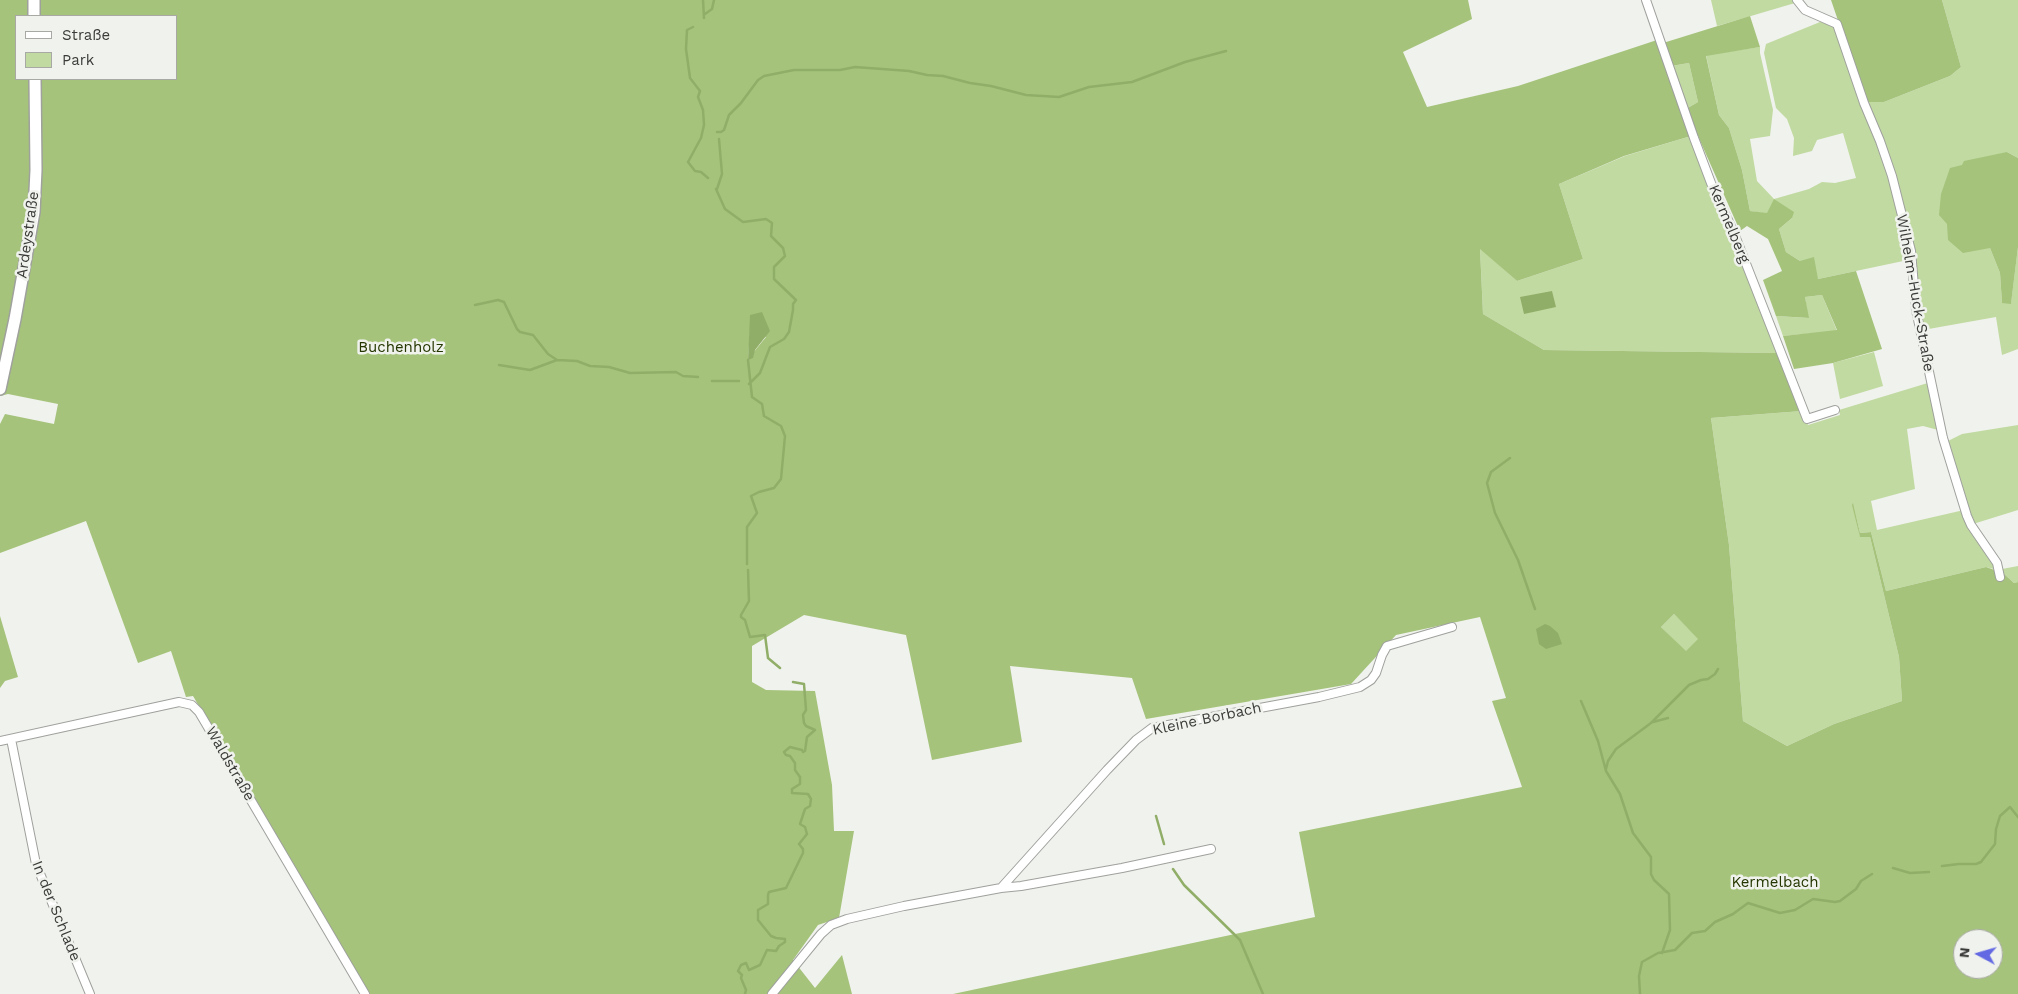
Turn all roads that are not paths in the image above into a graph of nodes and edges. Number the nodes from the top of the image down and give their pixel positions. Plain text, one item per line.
1 (34, 0) edge
2 (1646, 0) edge
3 (1797, 0) edge
4 (34, 15) edge
5 (35, 80) edge
6 (0, 389) edge
7 (1835, 410) dead end
8 (2000, 577) dead end
9 (1452, 627) dead end
10 (11, 739) junction
11 (0, 741) edge
12 (1211, 849) dead end
13 (1001, 888) junction
14 (90, 994) edge
15 (365, 994) edge
16 (772, 994) edge

1 - 4 main road
2 - 7 street, Kermelberg
3 - 8 street, Wilhelm-Huck-Straße
5 - 6 main road, Ardeystraße
9 - 13 street, Kleine Borbach
10 - 11 street, Waldstraße
10 - 14 street, In der Schlade
10 - 15 street, Waldstraße
12 - 13 street
13 - 16 street

